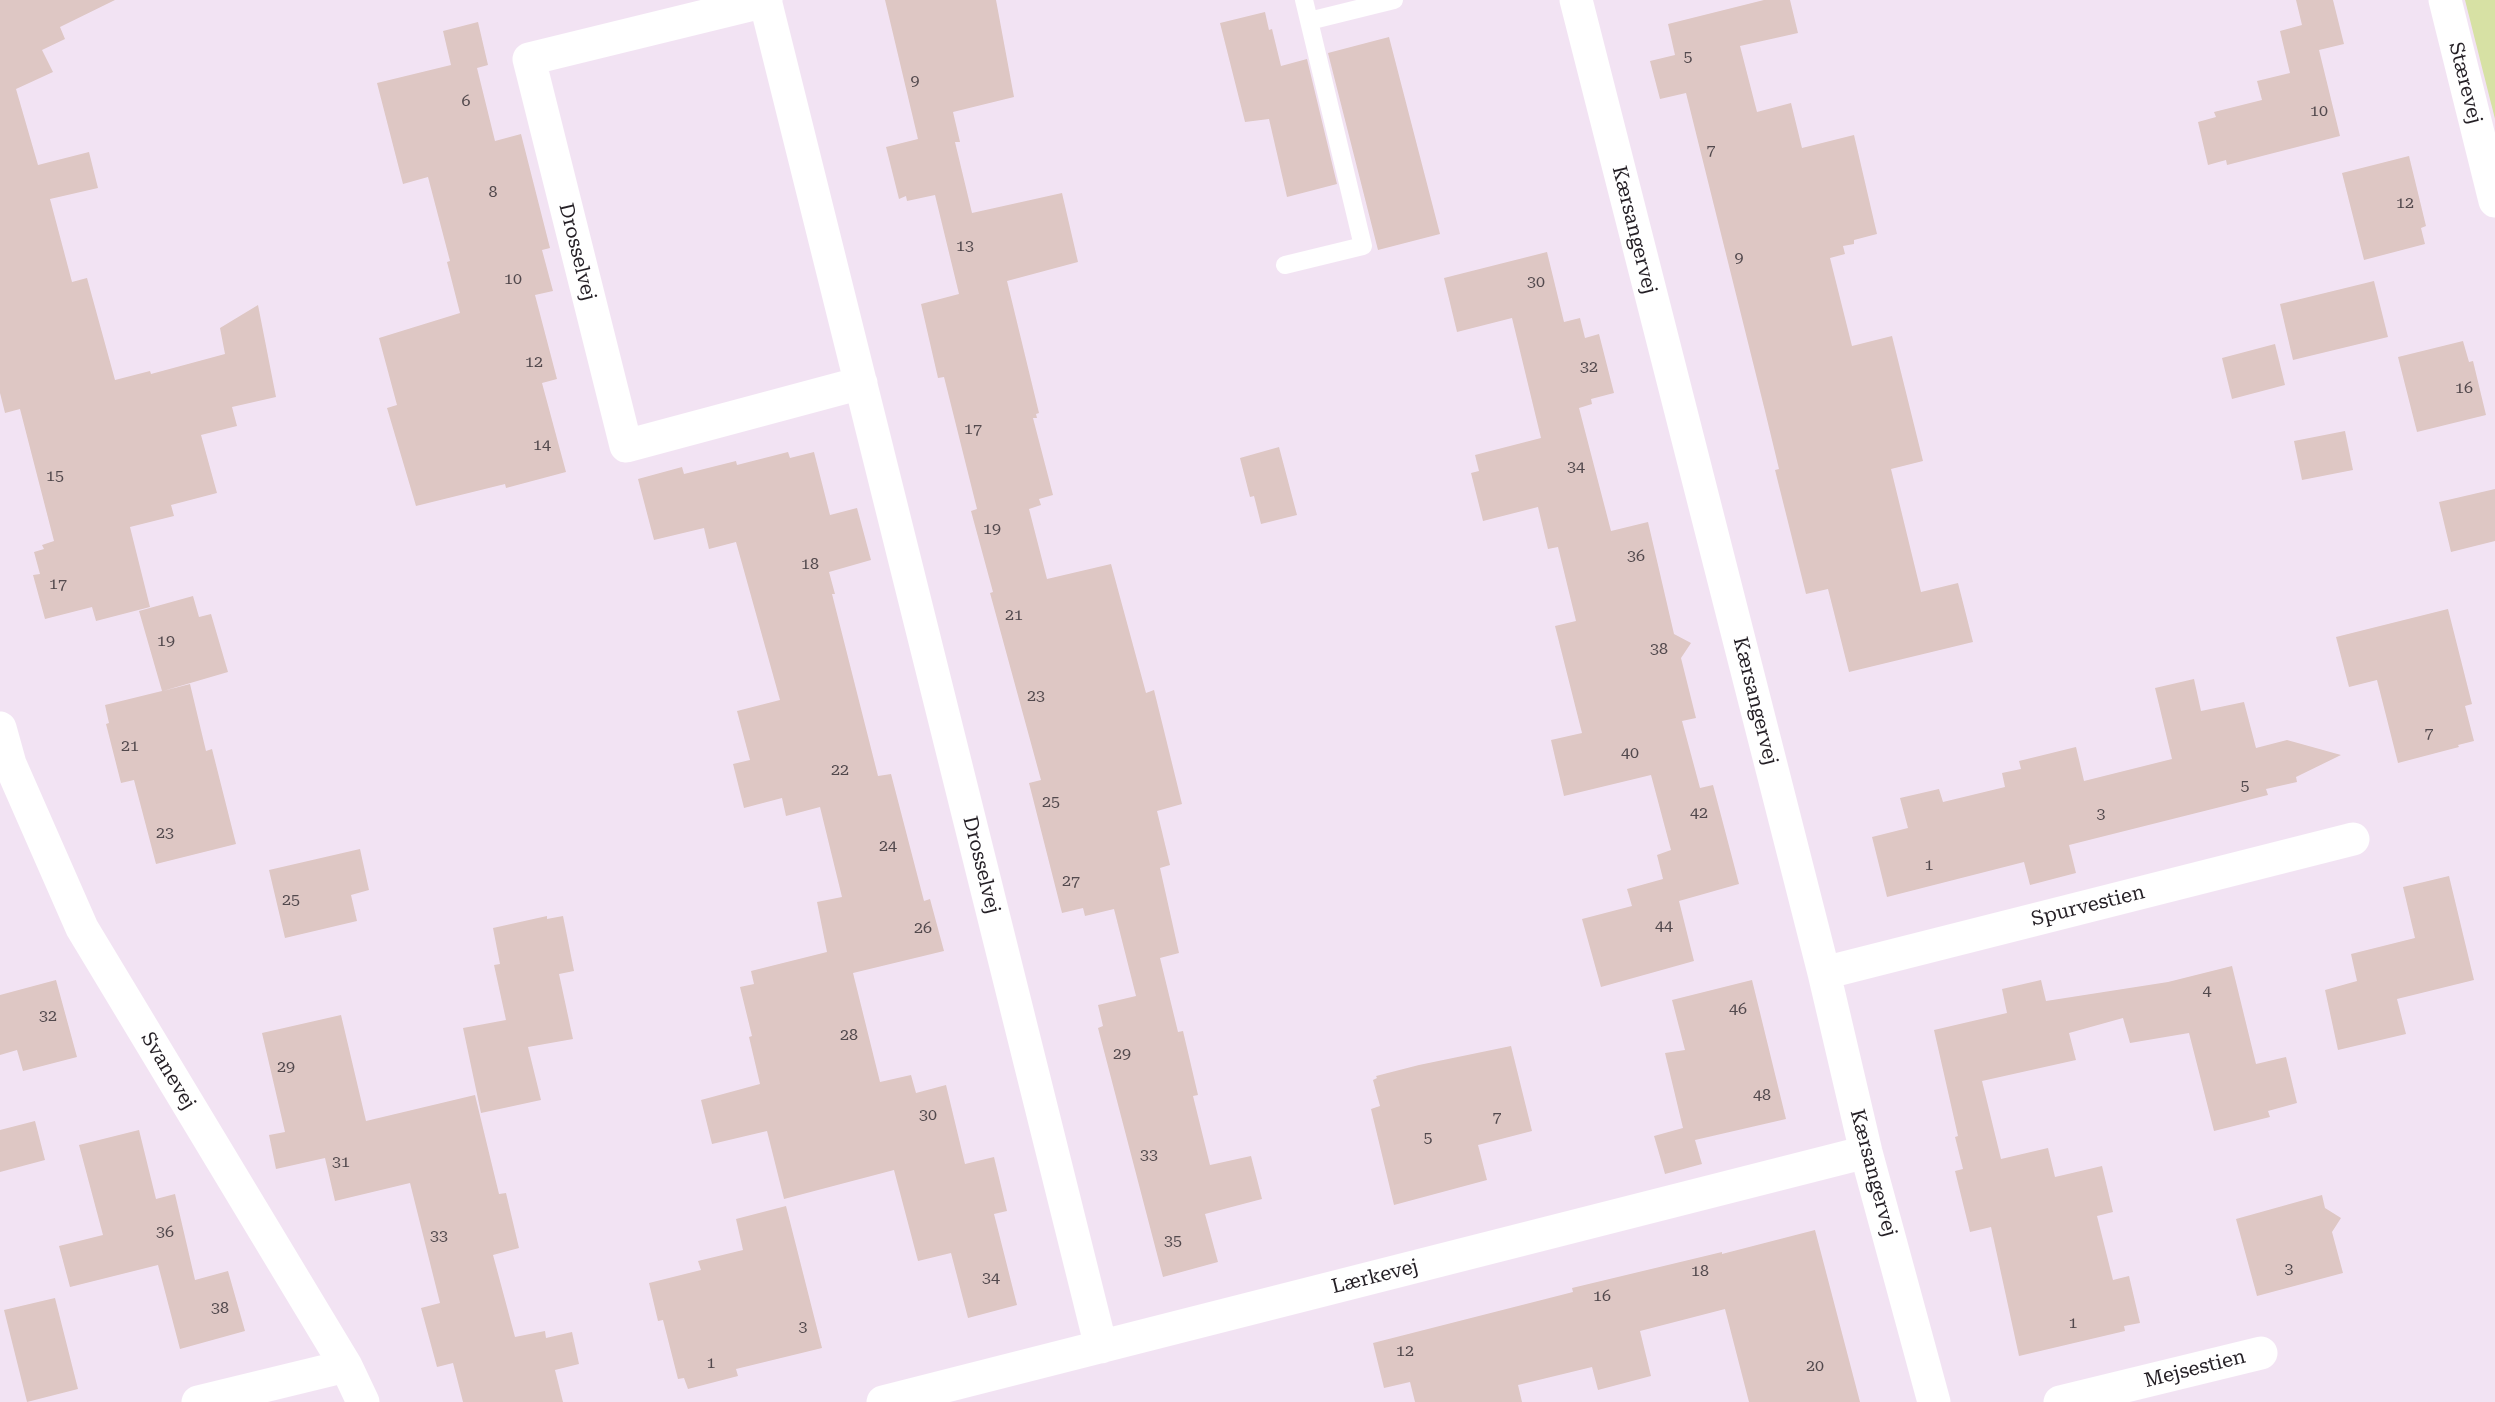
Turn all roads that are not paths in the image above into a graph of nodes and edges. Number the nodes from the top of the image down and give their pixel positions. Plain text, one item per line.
1 (1304, 0) edge
2 (1394, 0) edge
3 (1576, 0) edge
4 (2445, 0) edge
5 (766, 1) edge
6 (1309, 21) junction
7 (2495, 201) edge
8 (1285, 265) dead end
9 (861, 383) junction
10 (0, 728) edge
11 (2353, 839) dead end
12 (1824, 973) junction
13 (1866, 1152) junction
14 (1101, 1347) junction
15 (2260, 1353) dead end
16 (346, 1366) junction
17 (198, 1402) edge
18 (363, 1402) edge
19 (883, 1402) edge
20 (1935, 1402) edge
21 (2060, 1402) edge

1 - 6 lane
2 - 6 lane
3 - 12 street, Kærsangervej
4 - 7 street, Stærevej
5 - 9 street, Drosselvej
5 - 9 street, Drosselvej
6 - 8 lane
9 - 14 street, Drosselvej
10 - 16 street, Svanevej
11 - 12 street, Spurvestien
12 - 13 street, Kærsangervej
13 - 14 street, Lærkevej
13 - 20 street, Kærsangervej
14 - 19 street, Lærkevej
15 - 21 street, Mejsestien
16 - 17 street
16 - 18 street, Svanevej

